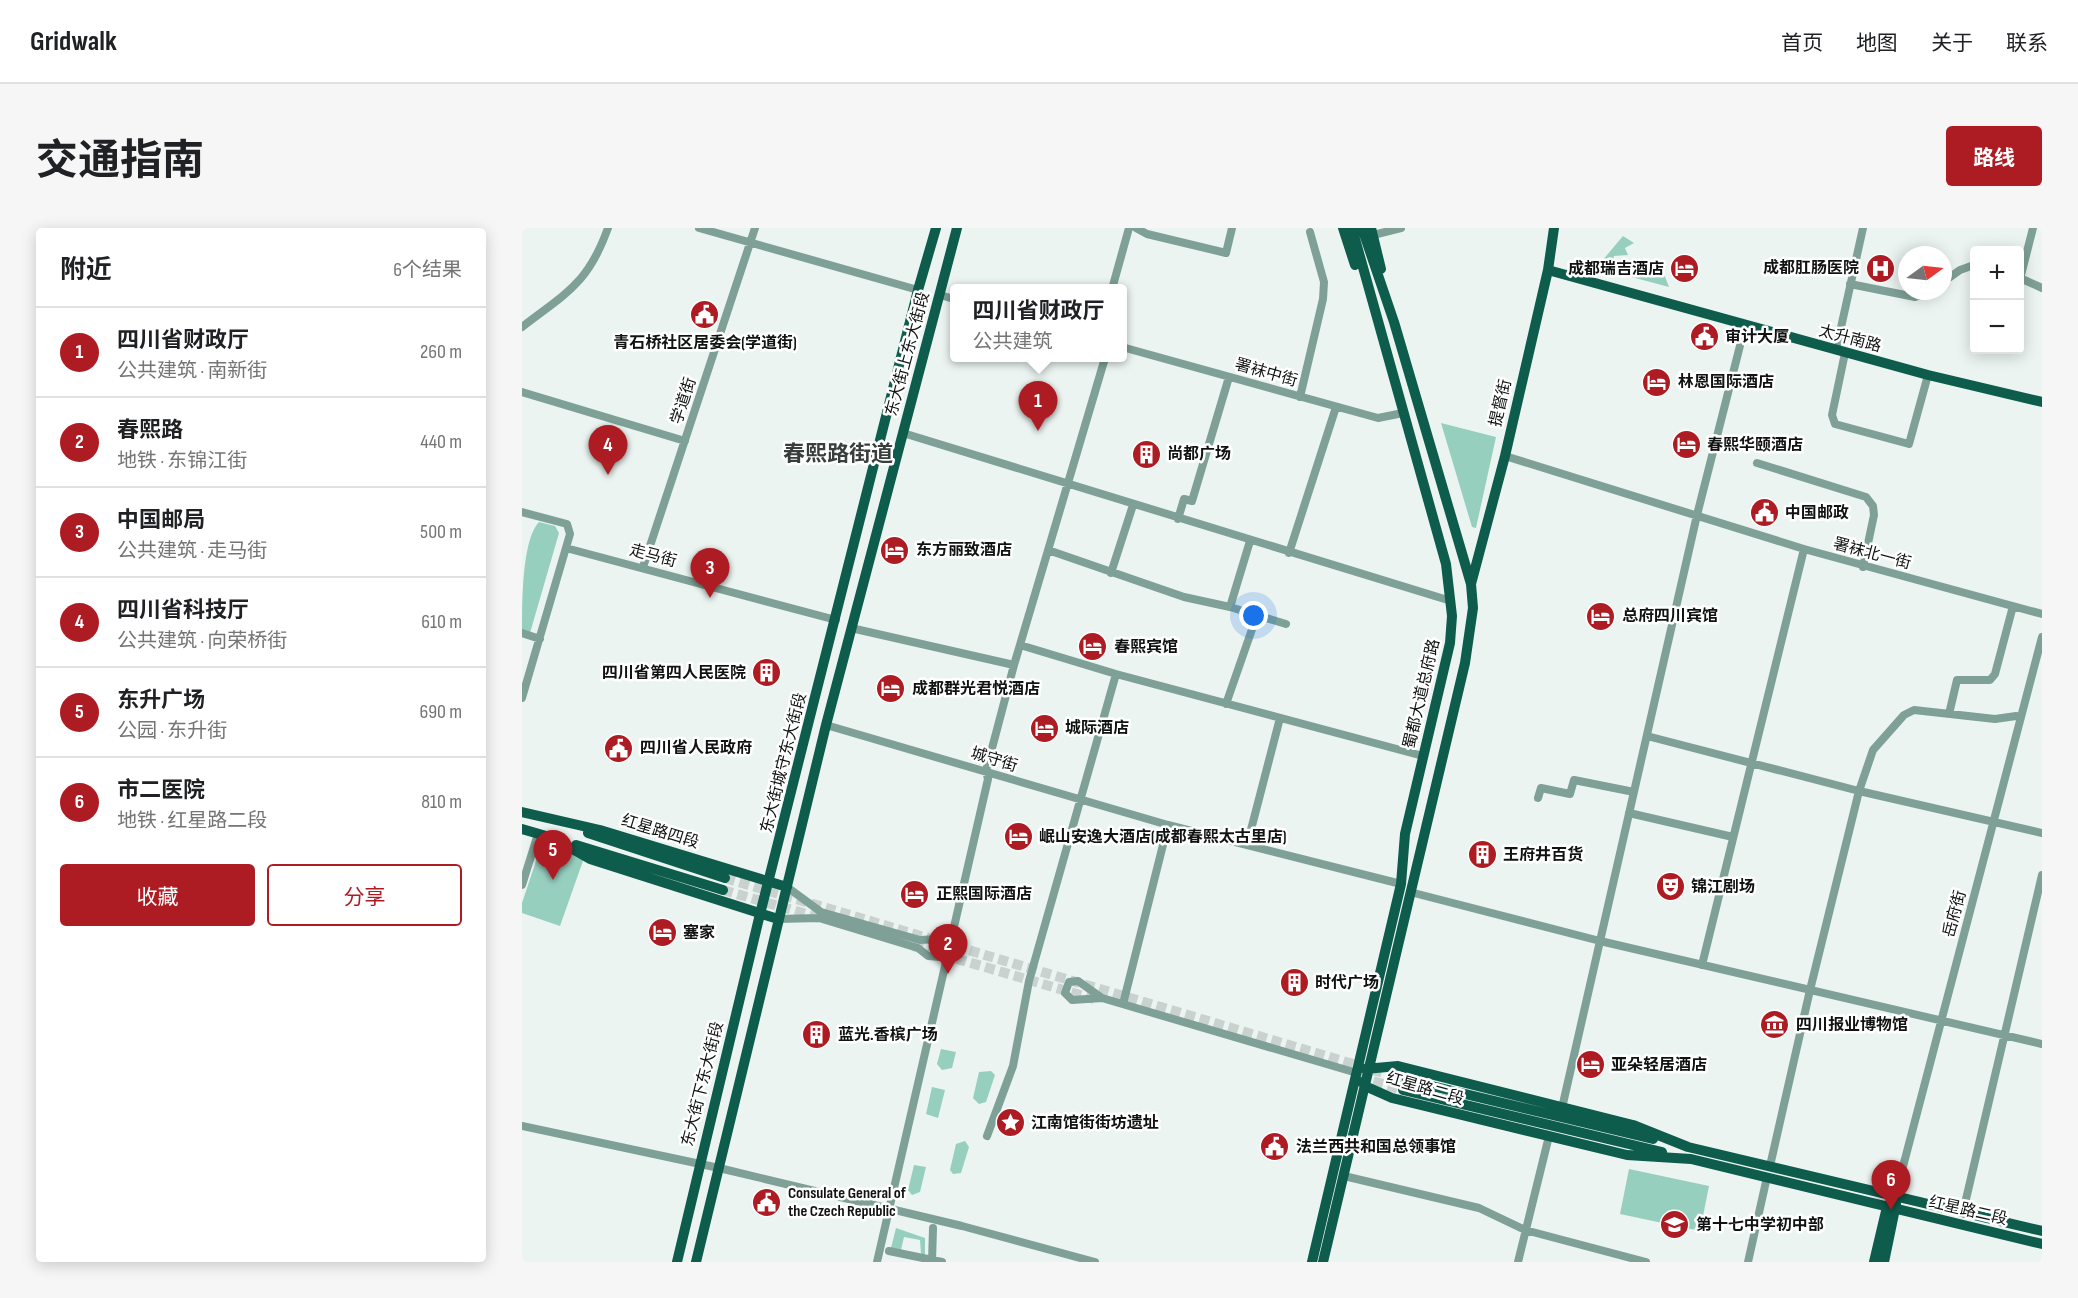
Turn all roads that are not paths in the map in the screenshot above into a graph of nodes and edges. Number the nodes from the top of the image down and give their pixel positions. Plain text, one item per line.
1 (608, 228) edge
2 (699, 228) edge
3 (755, 228) edge
4 (936, 228) edge
5 (957, 228) edge
6 (1129, 228) edge
7 (1136, 228) edge
8 (1232, 228) edge
9 (1343, 228) edge
10 (1352, 228) edge
11 (1362, 228) edge
12 (1401, 228) edge
13 (1554, 228) edge
14 (1863, 228) edge
15 (2033, 228) edge
16 (1310, 232) dead end
17 (1372, 232) edge
18 (749, 243) junction
19 (2024, 263) edge
20 (1970, 266) edge
21 (1548, 270) junction
22 (1952, 276) edge
23 (2024, 280) edge
24 (1113, 284) edge
25 (1850, 284) junction
26 (2042, 288) edge
27 (918, 290) junction
28 (1898, 294) edge
29 (940, 295) junction
30 (950, 298) edge
31 (1394, 322) junction
32 (1378, 325) junction
33 (1745, 326) junction
34 (522, 327) edge
35 (1127, 348) edge
36 (1840, 352) junction
37 (1104, 362) edge
38 (1928, 375) junction
39 (1229, 377) junction
40 (522, 392) edge
41 (1300, 397) junction
42 (2042, 402) edge
43 (1336, 407) junction
44 (1403, 413) junction
45 (903, 433) junction
46 (685, 441) junction
47 (1505, 456) junction
48 (1757, 463) dead end
49 (1068, 484) junction
50 (1133, 505) junction
51 (522, 512) edge
52 (1698, 515) junction
53 (1178, 519) junction
54 (1250, 542) junction
55 (566, 548) junction
56 (1804, 549) junction
57 (1048, 550) junction
58 (1289, 553) junction
59 (643, 567) junction
60 (1863, 567) junction
61 (1111, 573) junction
62 (1471, 584) junction
63 (1450, 601) junction
64 (2013, 606) junction
65 (1230, 607) junction
66 (2042, 614) edge
67 (1257, 615) junction
68 (836, 620) junction
69 (1286, 624) dead end
70 (851, 628) junction
71 (522, 633) edge
72 (2042, 637) edge
73 (540, 639) junction
74 (1020, 645) junction
75 (1014, 665) junction
76 (1116, 674) junction
77 (522, 698) edge
78 (1226, 704) junction
79 (1949, 714) junction
80 (2016, 716) dead end
81 (1280, 718) junction
82 (826, 725) junction
83 (1647, 736) junction
84 (1423, 756) junction
85 (1752, 763) junction
86 (986, 771) junction
87 (1859, 791) junction
88 (1634, 792) junction
89 (1538, 798) dead end
90 (1080, 799) junction
91 (522, 812) edge
92 (1629, 813) junction
93 (543, 818) junction
94 (1994, 820) junction
95 (1168, 825) junction
96 (522, 829) edge
97 (2042, 833) edge
98 (538, 834) junction
99 (1733, 837) junction
100 (553, 838) junction
101 (1247, 845) junction
102 (2042, 875) edge
103 (725, 878) tunnel mouth
104 (770, 880) junction
105 (1401, 884) junction
106 (522, 885) edge
107 (787, 887) junction
108 (723, 890) tunnel mouth
109 (1410, 892) junction
110 (760, 914) junction
111 (778, 919) junction
112 (1600, 941) junction
113 (1702, 964) junction
114 (1810, 990) junction
115 (1102, 998) tunnel mouth
116 (1123, 1004) junction
117 (1941, 1023) junction
118 (2005, 1037) junction
119 (2042, 1044) edge
120 (1369, 1067) junction
121 (1357, 1073) junction
122 (1365, 1086) junction
123 (1562, 1108) junction
124 (522, 1126) edge
125 (987, 1136) dead end
126 (1549, 1136) junction
127 (1688, 1146) junction
128 (1691, 1159) junction
129 (699, 1164) junction
130 (1770, 1166) junction
131 (719, 1168) junction
132 (1344, 1176) junction
133 (1767, 1178) junction
134 (1895, 1197) junction
135 (1892, 1208) junction
136 (889, 1209) junction
137 (1963, 1212) junction
138 (933, 1228) dead end
139 (1525, 1230) junction
140 (2042, 1231) edge
141 (2042, 1244) edge
142 (889, 1251) dead end
143 (1060, 1253) junction
144 (932, 1261) edge
145 (677, 1262) edge
146 (696, 1262) edge
147 (877, 1262) edge
148 (942, 1262) edge
149 (1058, 1262) edge
150 (1095, 1262) edge
151 (1312, 1262) edge
152 (1323, 1262) edge
153 (1518, 1262) edge
154 (1646, 1262) edge
155 (1748, 1262) edge
156 (1874, 1262) edge
157 (1884, 1262) edge

1 - 34 street
2 - 18 street
3 - 18 street, 学道街
4 - 27 main road, 东大街上东大街段
5 - 29 main road, 东大街上东大街段
6 - 24 street
7 - 8 street
9 - 32 main road, 蜀都大道总府路
10 - 32 main road, 蜀都大道总府路
11 - 31 main road, 蜀都大道总府路
12 - 17 street
13 - 21 main road, 提督街
14 - 25 street
15 - 19 street
16 - 41 street
17 - 31 main road, 蜀都大道总府路
18 - 27 street
18 - 46 street, 学道街
20 - 22 street
21 - 33 main road, 太升南路
21 - 47 main road, 提督街
23 - 26 street
25 - 28 street
25 - 36 street
27 - 68 main road, 东大街上东大街段
29 - 30 street
29 - 45 main road, 东大街上东大街段
31 - 62 main road, 蜀都大道总府路
32 - 44 main road, 蜀都大道总府路
33 - 36 main road, 太升南路
33 - 52 street
35 - 39 street, 署袜中街
36 - 38 main road, 太升南路
36 - 38 street
37 - 49 street
38 - 42 main road, 太升南路
39 - 41 street, 署袜中街
39 - 53 street
40 - 46 street
41 - 43 street, 署袜中街
43 - 44 street, 署袜中街
43 - 58 street
44 - 63 main road, 蜀都大道总府路
45 - 49 street
45 - 70 main road, 东大街上东大街段
46 - 59 street, 学道街
47 - 52 street, 署袜北一街
47 - 62 main road, 提督街
48 - 60 street
49 - 50 street
49 - 57 street
50 - 53 street
50 - 61 street
51 - 55 street
52 - 56 street, 署袜北一街
52 - 83 street
53 - 54 street
54 - 58 street
54 - 65 street
55 - 59 street, 走马街
55 - 73 street
56 - 60 street, 署袜北一街
56 - 85 street
57 - 61 street
57 - 74 street
58 - 63 street
59 - 68 street, 走马街
60 - 64 street, 署袜北一街
61 - 65 street
62 - 109 main road, 蜀都大道总府路
63 - 84 main road, 蜀都大道总府路
64 - 66 street, 署袜北一街
64 - 79 street
65 - 67 street
67 - 69 street
67 - 78 street
68 - 104 main road, 东大街城守东大街段
70 - 75 street
70 - 82 main road, 东大街城守东大街段
71 - 73 street
72 - 94 street, 岳府街
73 - 77 street
74 - 75 street
74 - 76 street
75 - 86 street
76 - 78 street
76 - 90 street
78 - 81 street
79 - 80 street
79 - 87 street
81 - 84 street
81 - 101 street
82 - 86 street, 城守街
82 - 107 main road, 东大街城守东大街段
83 - 85 street
83 - 88 street
84 - 105 main road, 蜀都大道总府路
85 - 87 street
85 - 99 street
86 - 90 street, 城守街
86 - 136 street
87 - 94 street
87 - 114 street
88 - 89 street
88 - 92 street
90 - 95 street, 城守街
90 - 125 street
91 - 93 main road, 红星路四段
92 - 99 street
92 - 112 street
93 - 103 main road
93 - 104 main road, 红星路四段
94 - 97 street
94 - 117 street, 岳府街
95 - 101 street, 城守街
95 - 116 street
96 - 98 main road
98 - 100 main road
98 - 106 street
99 - 113 street
100 - 108 main road
100 - 110 main road
101 - 105 street, 城守街
102 - 118 street
104 - 107 main road, 红星路四段
104 - 110 main road, 东大街城守东大街段
105 - 121 main road, 蜀都大道总府路
107 - 111 main road, 东大街城守东大街段
107 - 111 street
109 - 112 street
109 - 120 main road, 蜀都大道总府路
110 - 111 main road
110 - 129 main road, 东大街下东大街段
111 - 131 main road
112 - 113 street
112 - 123 street
113 - 114 street
114 - 117 street
114 - 130 street
115 - 116 street
116 - 121 street
117 - 118 street
117 - 134 street, 岳府街
118 - 119 street
118 - 137 street
120 - 121 main road, 红星路二段
120 - 122 main road, 蜀都大道总府路
120 - 123 main road, 红星路二段
121 - 122 main road, 红星路二段
121 - 151 main road, 蜀都大道总府路
122 - 126 main road, 红星路二段
122 - 132 main road, 蜀都大道总府路
123 - 127 main road, 红星路二段
124 - 129 street
126 - 128 main road, 红星路二段
126 - 139 street
127 - 128 main road
127 - 130 main road, 红星路二段
128 - 133 main road, 红星路二段
129 - 131 street
129 - 145 main road, 东大街下东大街段
130 - 134 main road, 红星路二段
131 - 136 street
131 - 146 main road
132 - 139 street
132 - 152 main road, 蜀都大道总府路
133 - 135 main road, 红星路二段
133 - 155 street
134 - 135 main road
134 - 137 main road, 红星路二段
135 - 141 main road, 红星路二段
135 - 156 main road
135 - 157 main road
136 - 143 street
136 - 147 street
137 - 140 main road, 红星路二段
138 - 144 street
139 - 153 street
139 - 154 street
142 - 144 street
143 - 149 street
143 - 150 street
144 - 148 street

